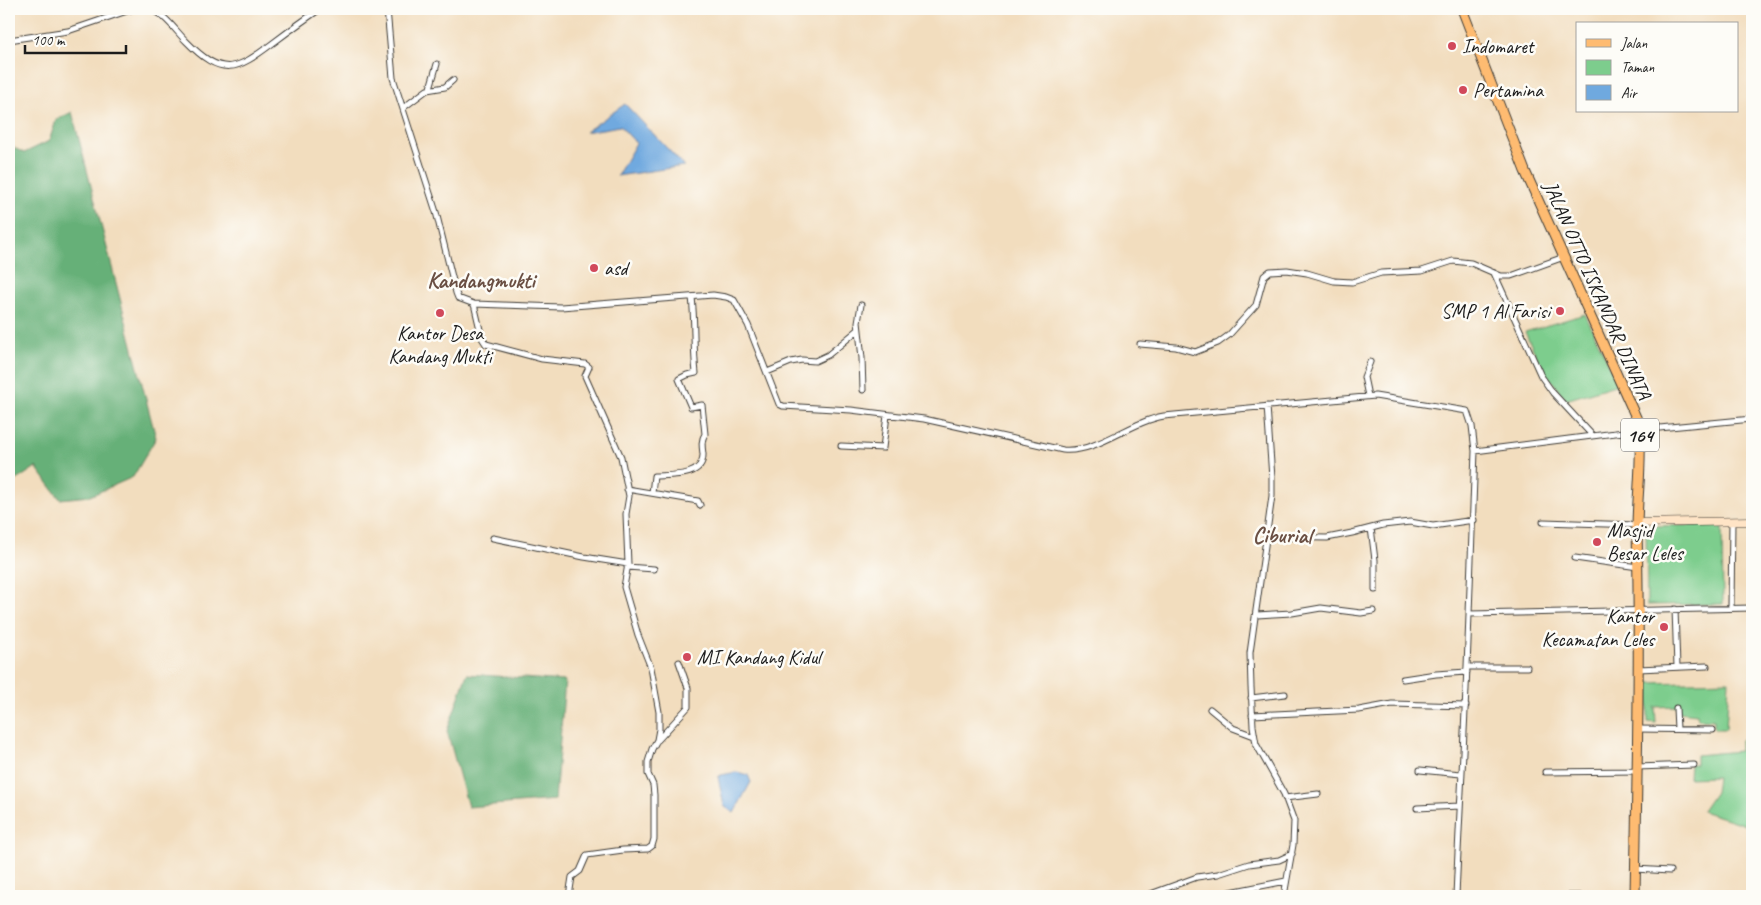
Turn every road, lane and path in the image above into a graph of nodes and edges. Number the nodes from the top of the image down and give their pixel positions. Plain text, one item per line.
1 (133, 9) edge
2 (149, 9) edge
3 (320, 9) edge
4 (386, 9) edge
5 (1462, 9) edge
6 (9, 40) edge
7 (437, 64) dead end
8 (453, 80) dead end
9 (430, 88) junction
10 (403, 108) junction
11 (1564, 257) junction
12 (1494, 273) junction
13 (692, 297) junction
14 (474, 304) junction
15 (861, 305) dead end
16 (858, 330) junction
17 (1140, 344) dead end
18 (1370, 362) dead end
19 (767, 372) junction
20 (862, 390) dead end
21 (1368, 396) junction
22 (1267, 406) junction
23 (887, 415) junction
24 (1752, 419) edge
25 (1640, 430) junction
26 (1592, 435) junction
27 (841, 446) dead end
28 (1475, 451) junction
29 (627, 489) junction
30 (652, 493) junction
31 (700, 505) dead end
32 (1474, 520) junction
33 (1752, 520) edge
34 (1732, 521) junction
35 (1543, 522) dead end
36 (1637, 524) junction
37 (1371, 528) junction
38 (1267, 537) junction
39 (493, 538) dead end
40 (1575, 558) dead end
41 (627, 566) junction
42 (1638, 567) junction
43 (654, 569) dead end
44 (1375, 590) dead end
45 (1732, 608) junction
46 (1752, 608) edge
47 (1676, 609) junction
48 (1639, 610) junction
49 (1373, 611) dead end
50 (1469, 614) junction
51 (1257, 615) junction
52 (679, 662) dead end
53 (1708, 666) dead end
54 (1527, 667) dead end
55 (1677, 667) junction
56 (1467, 669) junction
57 (1638, 669) junction
58 (1403, 679) dead end
59 (1284, 694) dead end
60 (1251, 698) junction
61 (1466, 706) junction
62 (1676, 708) dead end
63 (1210, 709) dead end
64 (1252, 715) junction
65 (1677, 729) junction
66 (1638, 730) junction
67 (1713, 730) dead end
68 (1254, 736) junction
69 (657, 740) junction
70 (1694, 765) dead end
71 (1637, 769) junction
72 (1420, 770) dead end
73 (1545, 772) dead end
74 (1461, 774) junction
75 (1318, 794) dead end
76 (1286, 798) junction
77 (1460, 806) junction
78 (1418, 808) dead end
79 (1292, 854) junction
80 (1635, 869) junction
81 (1670, 871) dead end
82 (1286, 881) junction
83 (1215, 894) dead end
84 (571, 896) edge
85 (1145, 896) edge
86 (1284, 896) edge
87 (1456, 896) edge
88 (1517, 896) edge
89 (1580, 896) edge
90 (1634, 896) edge

1 - 6 street
2 - 3 street
4 - 10 street
5 - 11 main road, JALAN OTTO ISKANDAR DINATA / 164
7 - 9 street
8 - 9 street
9 - 10 street
10 - 14 street
11 - 12 street
11 - 25 main road, JALAN OTTO ISKANDAR DINATA / 164
12 - 17 street
12 - 26 street
13 - 14 street
13 - 19 street
13 - 30 street
14 - 29 street
15 - 16 street
16 - 19 street
16 - 20 street
18 - 21 street
19 - 23 street
21 - 22 street
21 - 28 street
22 - 23 street
22 - 38 street
23 - 27 street
24 - 25 street
25 - 26 street
25 - 36 main road, JALAN OTTO ISKANDAR DINATA / 164
26 - 28 street
28 - 32 street
29 - 30 street
29 - 41 street
30 - 31 street
32 - 37 street
32 - 50 street
33 - 34 street
34 - 36 street
34 - 45 street
35 - 36 street
36 - 42 main road, JALAN OTTO ISKANDAR DINATA / 164
37 - 38 street
37 - 44 street
38 - 51 street
39 - 41 street
40 - 42 street
41 - 43 street
41 - 69 street
42 - 48 main road, JALAN OTTO ISKANDAR DINATA / 164
45 - 46 street
45 - 47 street
47 - 48 street
47 - 55 street
48 - 50 street
48 - 57 main road, JALAN OTTO ISKANDAR DINATA / 164
49 - 51 street
50 - 56 street
51 - 60 street
52 - 69 street
53 - 55 street
54 - 56 street
55 - 57 street
56 - 58 street
56 - 61 street
57 - 66 main road, JALAN OTTO ISKANDAR DINATA / 164
59 - 60 street
60 - 64 street
61 - 64 street
61 - 74 street
62 - 65 street
63 - 68 street
64 - 68 street
65 - 66 street
65 - 67 street
66 - 71 main road, JALAN OTTO ISKANDAR DINATA / 164
68 - 76 street
69 - 84 street
70 - 71 street
71 - 73 street
71 - 80 main road, JALAN OTTO ISKANDAR DINATA / 164
72 - 74 street
74 - 77 street
75 - 76 street
76 - 79 street
77 - 78 street
77 - 87 street
79 - 82 street
79 - 85 street
80 - 81 street
80 - 90 main road, JALAN OTTO ISKANDAR DINATA / 164
82 - 83 street
82 - 86 street
88 - 89 street

